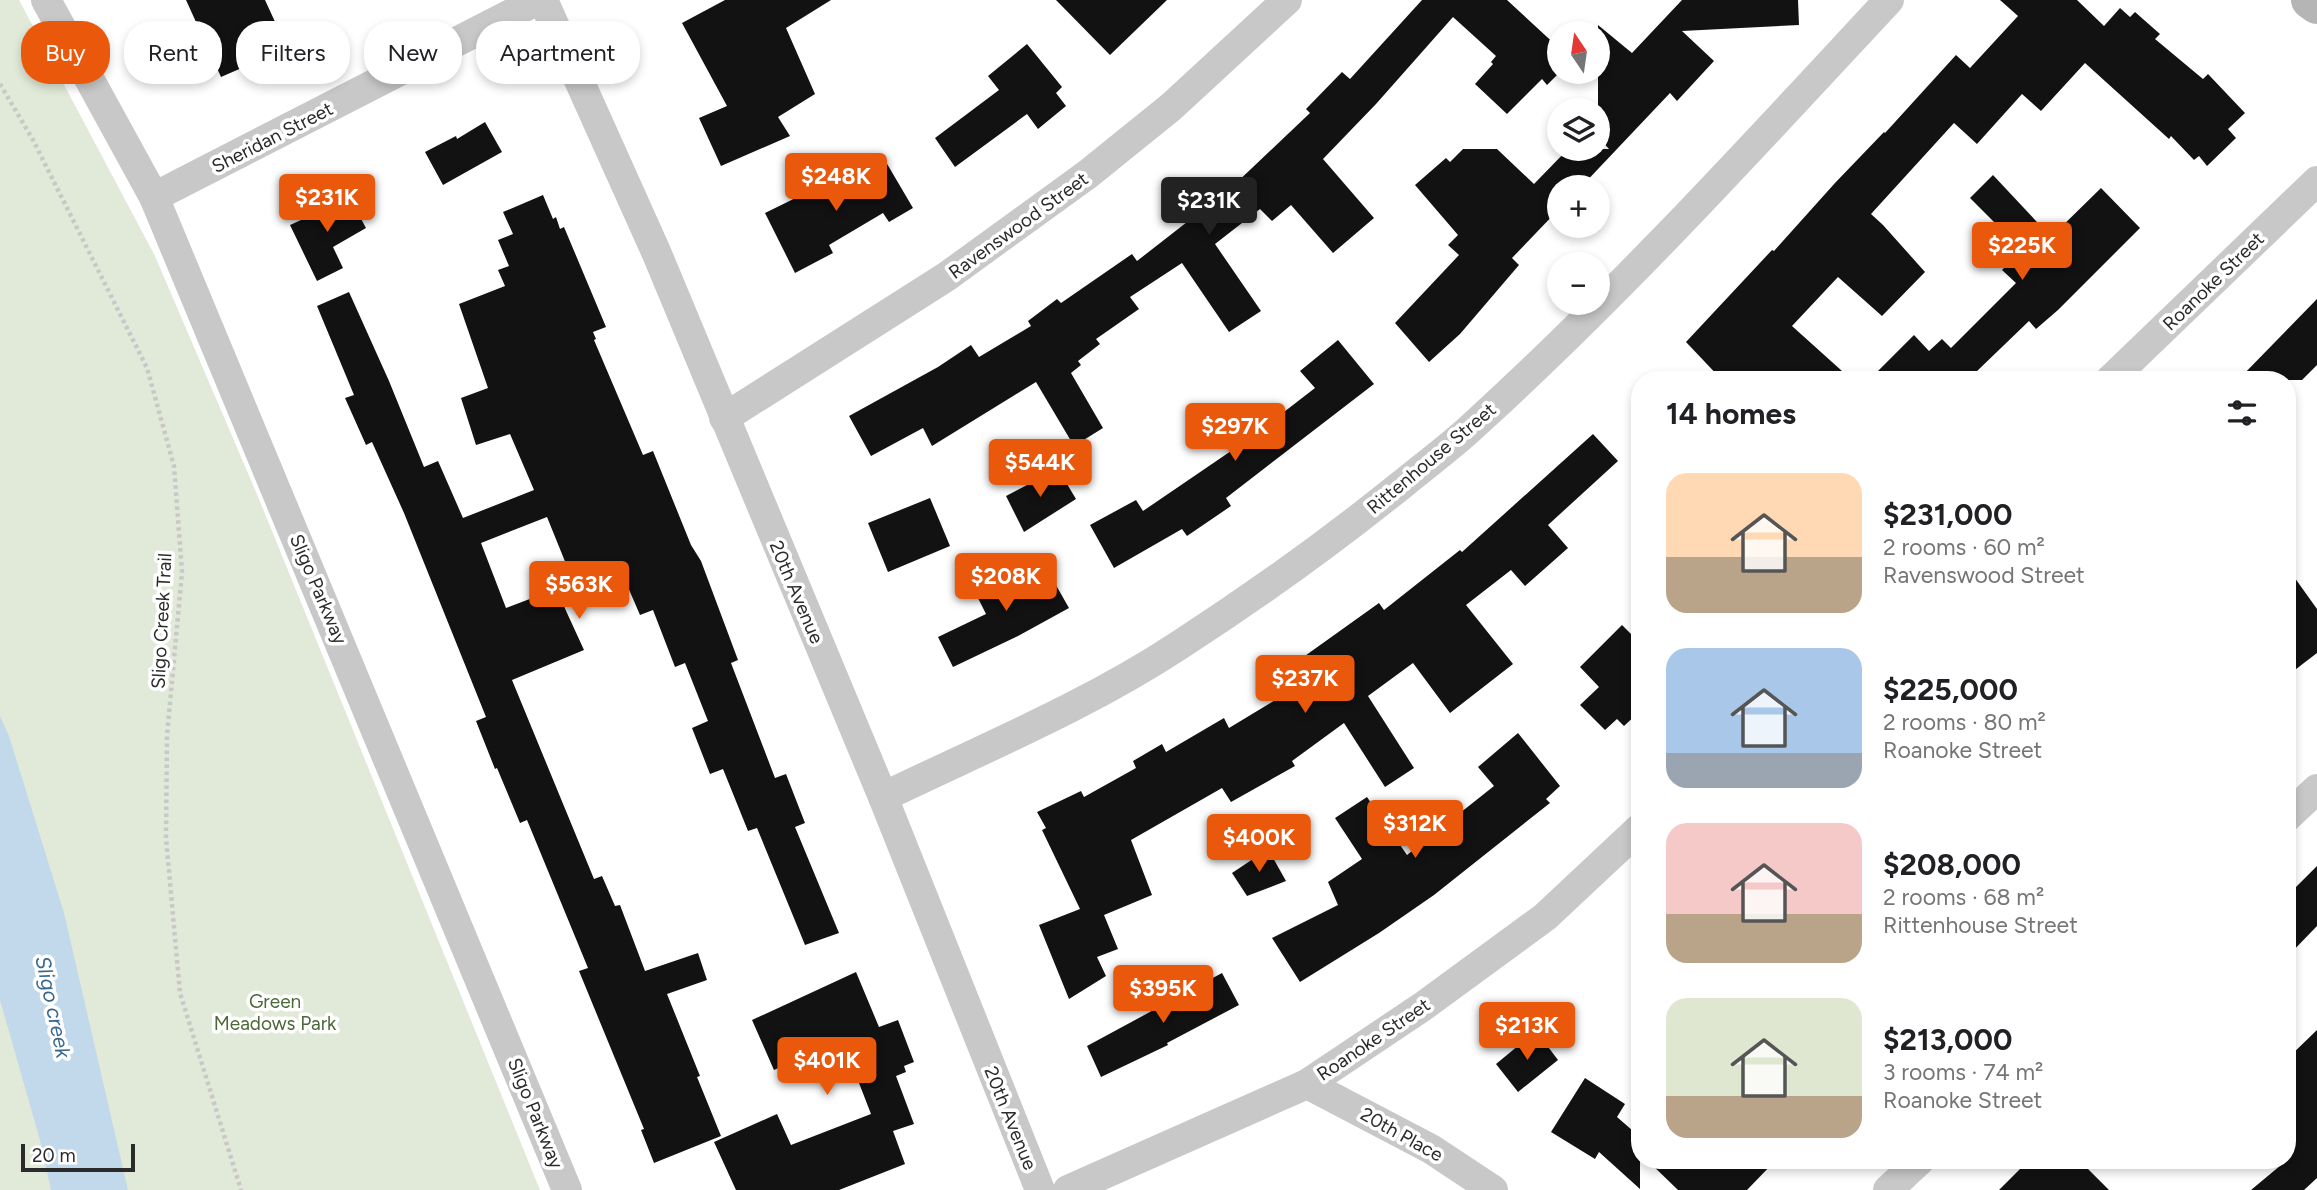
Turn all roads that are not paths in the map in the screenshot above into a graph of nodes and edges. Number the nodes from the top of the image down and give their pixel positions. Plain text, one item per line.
1 (46, 0) edge
2 (540, 0) edge
3 (1287, 0) edge
4 (1889, 0) edge
5 (2310, 0) edge
6 (2317, 5) edge
7 (2317, 181) edge
8 (154, 197) junction
9 (2119, 371) edge
10 (724, 418) junction
11 (2317, 789) edge
12 (883, 797) junction
13 (2296, 809) edge
14 (1631, 836) edge
15 (1307, 1084) junction
16 (1910, 1169) edge
17 (568, 1190) edge
18 (1040, 1190) edge
19 (1068, 1190) edge
20 (1493, 1190) edge
21 (1888, 1190) edge

1 - 8 street, Sligo Parkway
2 - 8 street, Sheridan Street
2 - 10 street, 20th Avenue
3 - 10 street, Ravenswood Street
4 - 12 street, Rittenhouse Street
5 - 6 main road
7 - 9 street, Roanoke Street
8 - 17 street, Sligo Parkway
10 - 12 street, 20th Avenue
11 - 13 street
12 - 18 street, 20th Avenue
14 - 15 street, Roanoke Street
15 - 19 street, Roanoke Street
15 - 20 street, 20th Place
16 - 21 street

